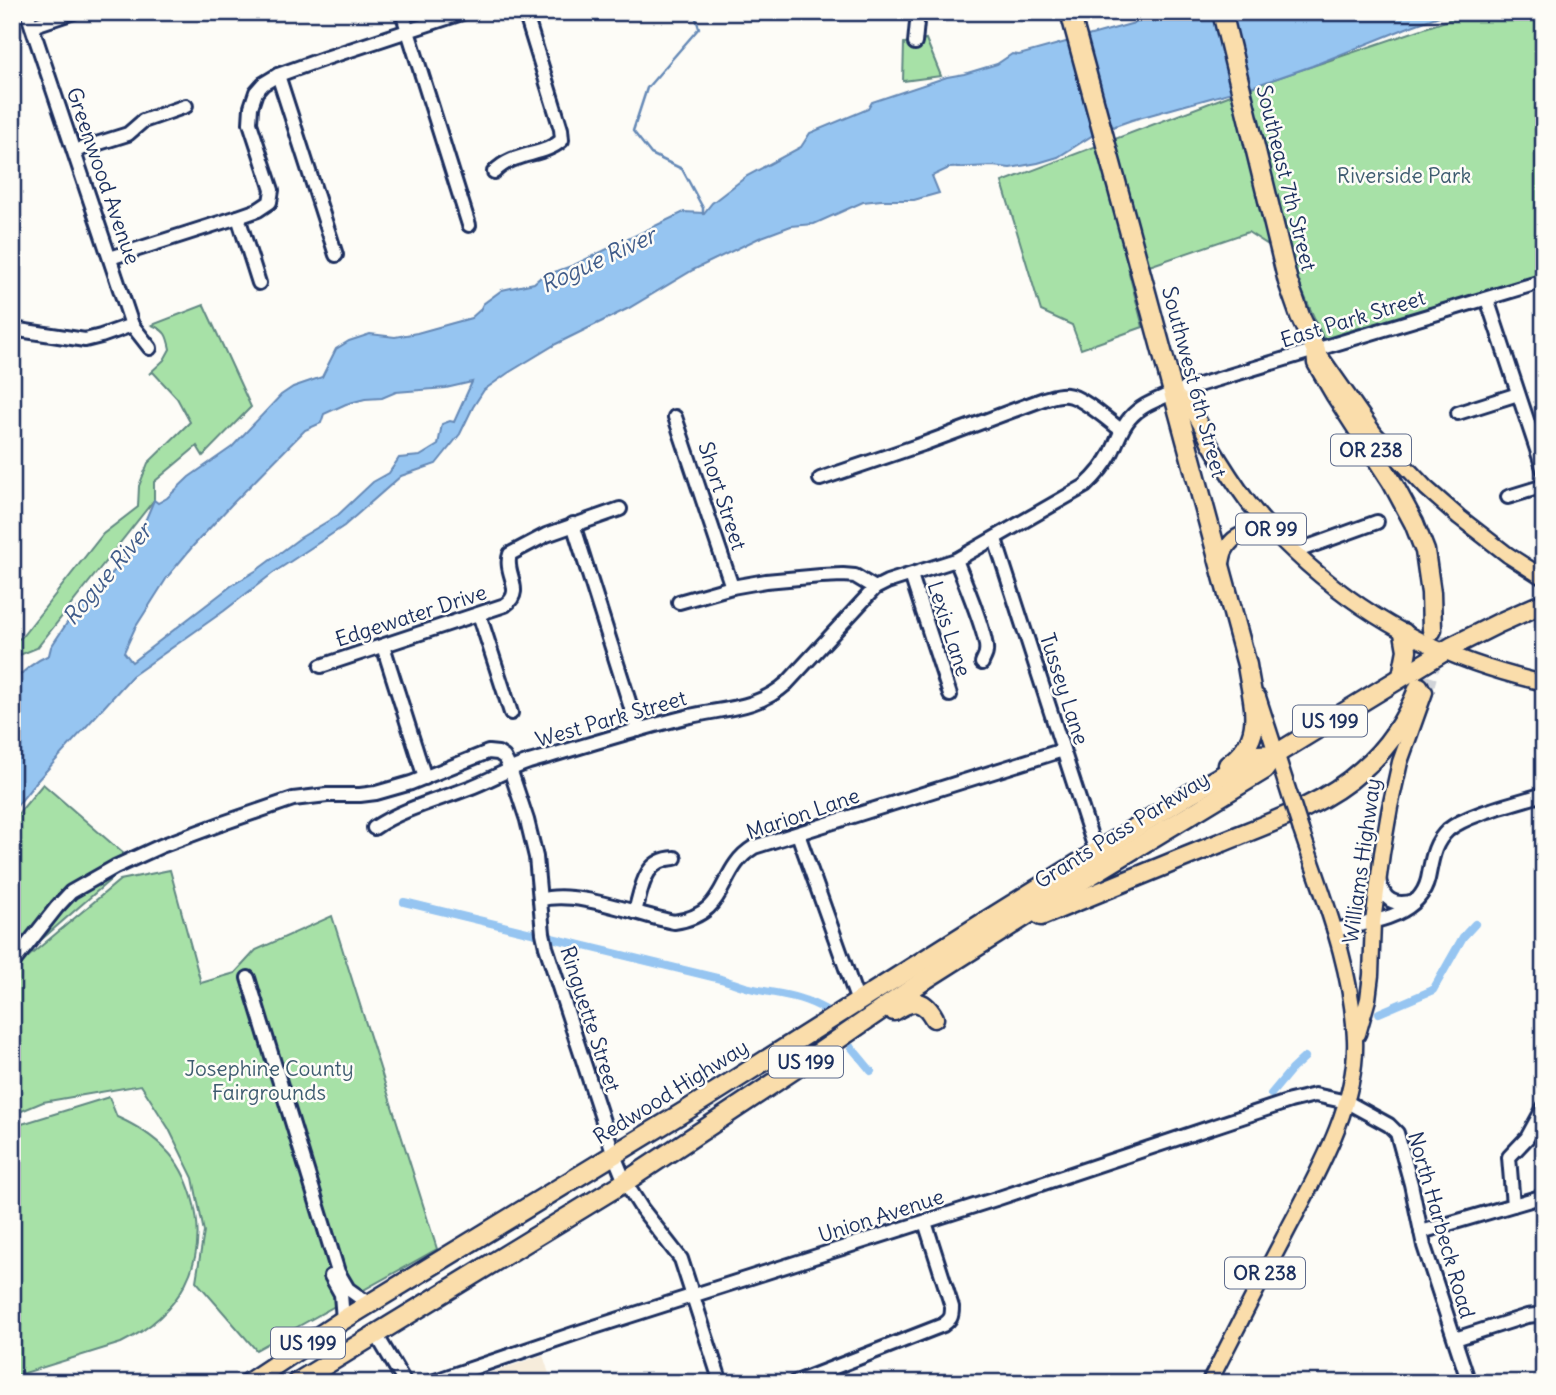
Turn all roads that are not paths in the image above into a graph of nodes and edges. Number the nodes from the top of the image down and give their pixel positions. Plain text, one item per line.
1 (27, 12) edge
2 (74, 12) edge
3 (402, 12) edge
4 (465, 12) edge
5 (525, 12) edge
6 (918, 12) edge
7 (1222, 12) edge
8 (1071, 17) edge
9 (32, 26) junction
10 (408, 30) junction
11 (915, 43) dead end
12 (278, 75) junction
13 (186, 106) dead end
14 (74, 151) junction
15 (494, 172) dead end
16 (238, 217) junction
17 (469, 225) dead end
18 (336, 255) dead end
19 (110, 258) junction
20 (1544, 281) edge
21 (259, 284) dead end
22 (1487, 299) junction
23 (132, 325) junction
24 (12, 331) edge
25 (150, 348) dead end
26 (1316, 351) junction
27 (1172, 393) junction
28 (1518, 394) junction
29 (1458, 413) dead end
30 (675, 417) dead end
31 (1121, 430) junction
32 (1544, 471) edge
33 (820, 479) dead end
34 (1544, 486) edge
35 (1508, 498) dead end
36 (620, 509) dead end
37 (1377, 522) dead end
38 (573, 524) junction
39 (1276, 534) junction
40 (995, 539) junction
41 (1294, 552) junction
42 (956, 560) junction
43 (1220, 570) junction
44 (911, 575) junction
45 (1544, 578) edge
46 (732, 587) junction
47 (875, 588) junction
48 (679, 602) dead end
49 (1544, 603) edge
50 (479, 614) junction
51 (1436, 631) tunnel mouth
52 (1404, 633) junction
53 (383, 646) junction
54 (1444, 652) junction
55 (982, 663) dead end
56 (1247, 665) junction
57 (321, 666) dead end
58 (1402, 677) junction
59 (1544, 682) edge
60 (1423, 688) joint
61 (950, 695) dead end
62 (511, 713) dead end
63 (638, 730) junction
64 (1063, 750) junction
65 (1276, 754) junction
66 (510, 769) junction
67 (425, 778) junction
68 (1544, 794) edge
69 (1188, 795) junction
70 (374, 828) dead end
71 (798, 834) junction
72 (1096, 852) junction
73 (675, 858) dead end
74 (1379, 880) junction
75 (540, 900) junction
76 (1414, 901) junction
77 (635, 912) junction
78 (1374, 922) junction
79 (1334, 930) junction
80 (986, 940) junction
81 (12, 964) edge
82 (248, 978) dead end
83 (858, 1002) junction
84 (934, 1018) dead end
85 (1355, 1042) junction
86 (795, 1069) junction
87 (1347, 1101) junction
88 (1544, 1107) edge
89 (614, 1155) junction
90 (625, 1182) junction
91 (1544, 1196) edge
92 (1513, 1205) junction
93 (925, 1222) junction
94 (1421, 1232) junction
95 (335, 1274) junction
96 (694, 1296) junction
97 (369, 1304) junction
98 (1544, 1314) edge
99 (343, 1320) junction
100 (376, 1334) junction
101 (1455, 1339) junction
102 (291, 1353) junction
103 (235, 1383) edge
104 (248, 1383) edge
105 (296, 1383) edge
106 (405, 1383) edge
107 (429, 1383) edge
108 (721, 1383) edge
109 (794, 1383) edge
110 (1209, 1383) edge
111 (1469, 1383) edge

1 - 9 street, Greenwood Avenue
2 - 9 street
3 - 10 street
4 - 10 street
5 - 15 street
6 - 11 street
7 - 26 highway, Southeast 7th Street
8 - 27 highway, Southwest 6th Street / OR 99
9 - 14 street, Greenwood Avenue
10 - 12 street
10 - 17 street
12 - 16 street
12 - 18 street
13 - 14 street
14 - 19 street, Greenwood Avenue
16 - 19 street
16 - 21 street
19 - 23 street, Greenwood Avenue
20 - 22 street, East Park Street
22 - 26 street, East Park Street
22 - 28 street
23 - 24 street
23 - 25 street, Greenwood Avenue
26 - 27 street, East Park Street
26 - 45 main road
26 - 51 highway, OR 238
27 - 31 street, West Park Street
27 - 39 main road, OR 99
27 - 43 highway, Southwest 6th Street / OR 238
28 - 29 street
28 - 32 street
30 - 46 street, Short Street
31 - 33 street
31 - 40 street, West Park Street
34 - 35 street
36 - 38 street, Edgewater Drive
37 - 41 street
38 - 50 street, Edgewater Drive
38 - 63 street
39 - 41 main road, OR 99
39 - 43 main road
40 - 42 street, West Park Street
40 - 64 street, Tussey Lane
41 - 52 main road, OR 99
42 - 44 street, West Park Street
42 - 55 street
43 - 56 highway, Southwest 6th Street / OR 238
44 - 47 street, West Park Street
44 - 61 street, Lexis Lane
46 - 47 street
46 - 48 street
47 - 63 street, West Park Street
49 - 54 highway, Grants Pass Parkway / US 199
50 - 53 street, Edgewater Drive
50 - 62 street
52 - 54 main road, OR 99
52 - 58 highway
53 - 57 street, Edgewater Drive
53 - 67 street
54 - 58 highway, Grants Pass Parkway / US 199
54 - 59 main road, OR 99
56 - 65 main road, Southwest 6th Street / OR 238
56 - 69 highway
58 - 65 highway, Grants Pass Parkway / US 199
60 - 74 main road, Williams Highway / OR 238
60 - 80 highway
63 - 66 street, West Park Street
64 - 71 street, Marion Lane
64 - 72 street, Tussey Lane
65 - 69 highway, Grants Pass Parkway / US 199
65 - 79 main road, Williams Highway / OR 238, bridge
65 - 80 highway, Grants Pass Parkway / US 199
66 - 67 street
66 - 70 street, West Park Street
66 - 75 street, Ringuette Street
67 - 81 street
68 - 76 street
69 - 72 highway, Redwood Highway / US 199
71 - 77 street, Marion Lane
71 - 83 street
72 - 83 highway, Redwood Highway / US 199
73 - 77 street
74 - 76 street
74 - 78 main road, Williams Highway / OR 238
75 - 77 street, Marion Lane
75 - 89 street, Ringuette Street
76 - 78 street
78 - 79 street
78 - 85 main road, Williams Highway / OR 238
79 - 85 main road, Williams Highway / OR 238
80 - 86 highway, US 199
82 - 95 street
83 - 89 highway, Redwood Highway / US 199
84 - 86 highway
85 - 87 main road, Williams Highway / OR 238
86 - 90 highway, US 199
87 - 93 street, Union Avenue
87 - 94 street, North Harbeck Road
87 - 110 main road, Williams Highway / OR 238
88 - 92 street
89 - 90 street, Ringuette Street
89 - 97 highway, Redwood Highway / US 199
90 - 96 street, Ringuette Street
90 - 100 highway, US 199
91 - 92 street
92 - 94 street
93 - 96 street, Union Avenue
93 - 109 street
94 - 101 street, North Harbeck Road
95 - 97 street
95 - 99 street
96 - 107 street, Union Avenue
96 - 108 street, Ringuette Street
97 - 99 highway, Redwood Highway / US 199
98 - 101 street
99 - 102 highway, Redwood Highway / US 199
100 - 105 highway, US 199
100 - 106 street
101 - 111 street, North Harbeck Road
102 - 103 highway
102 - 104 highway, Redwood Highway / US 199

